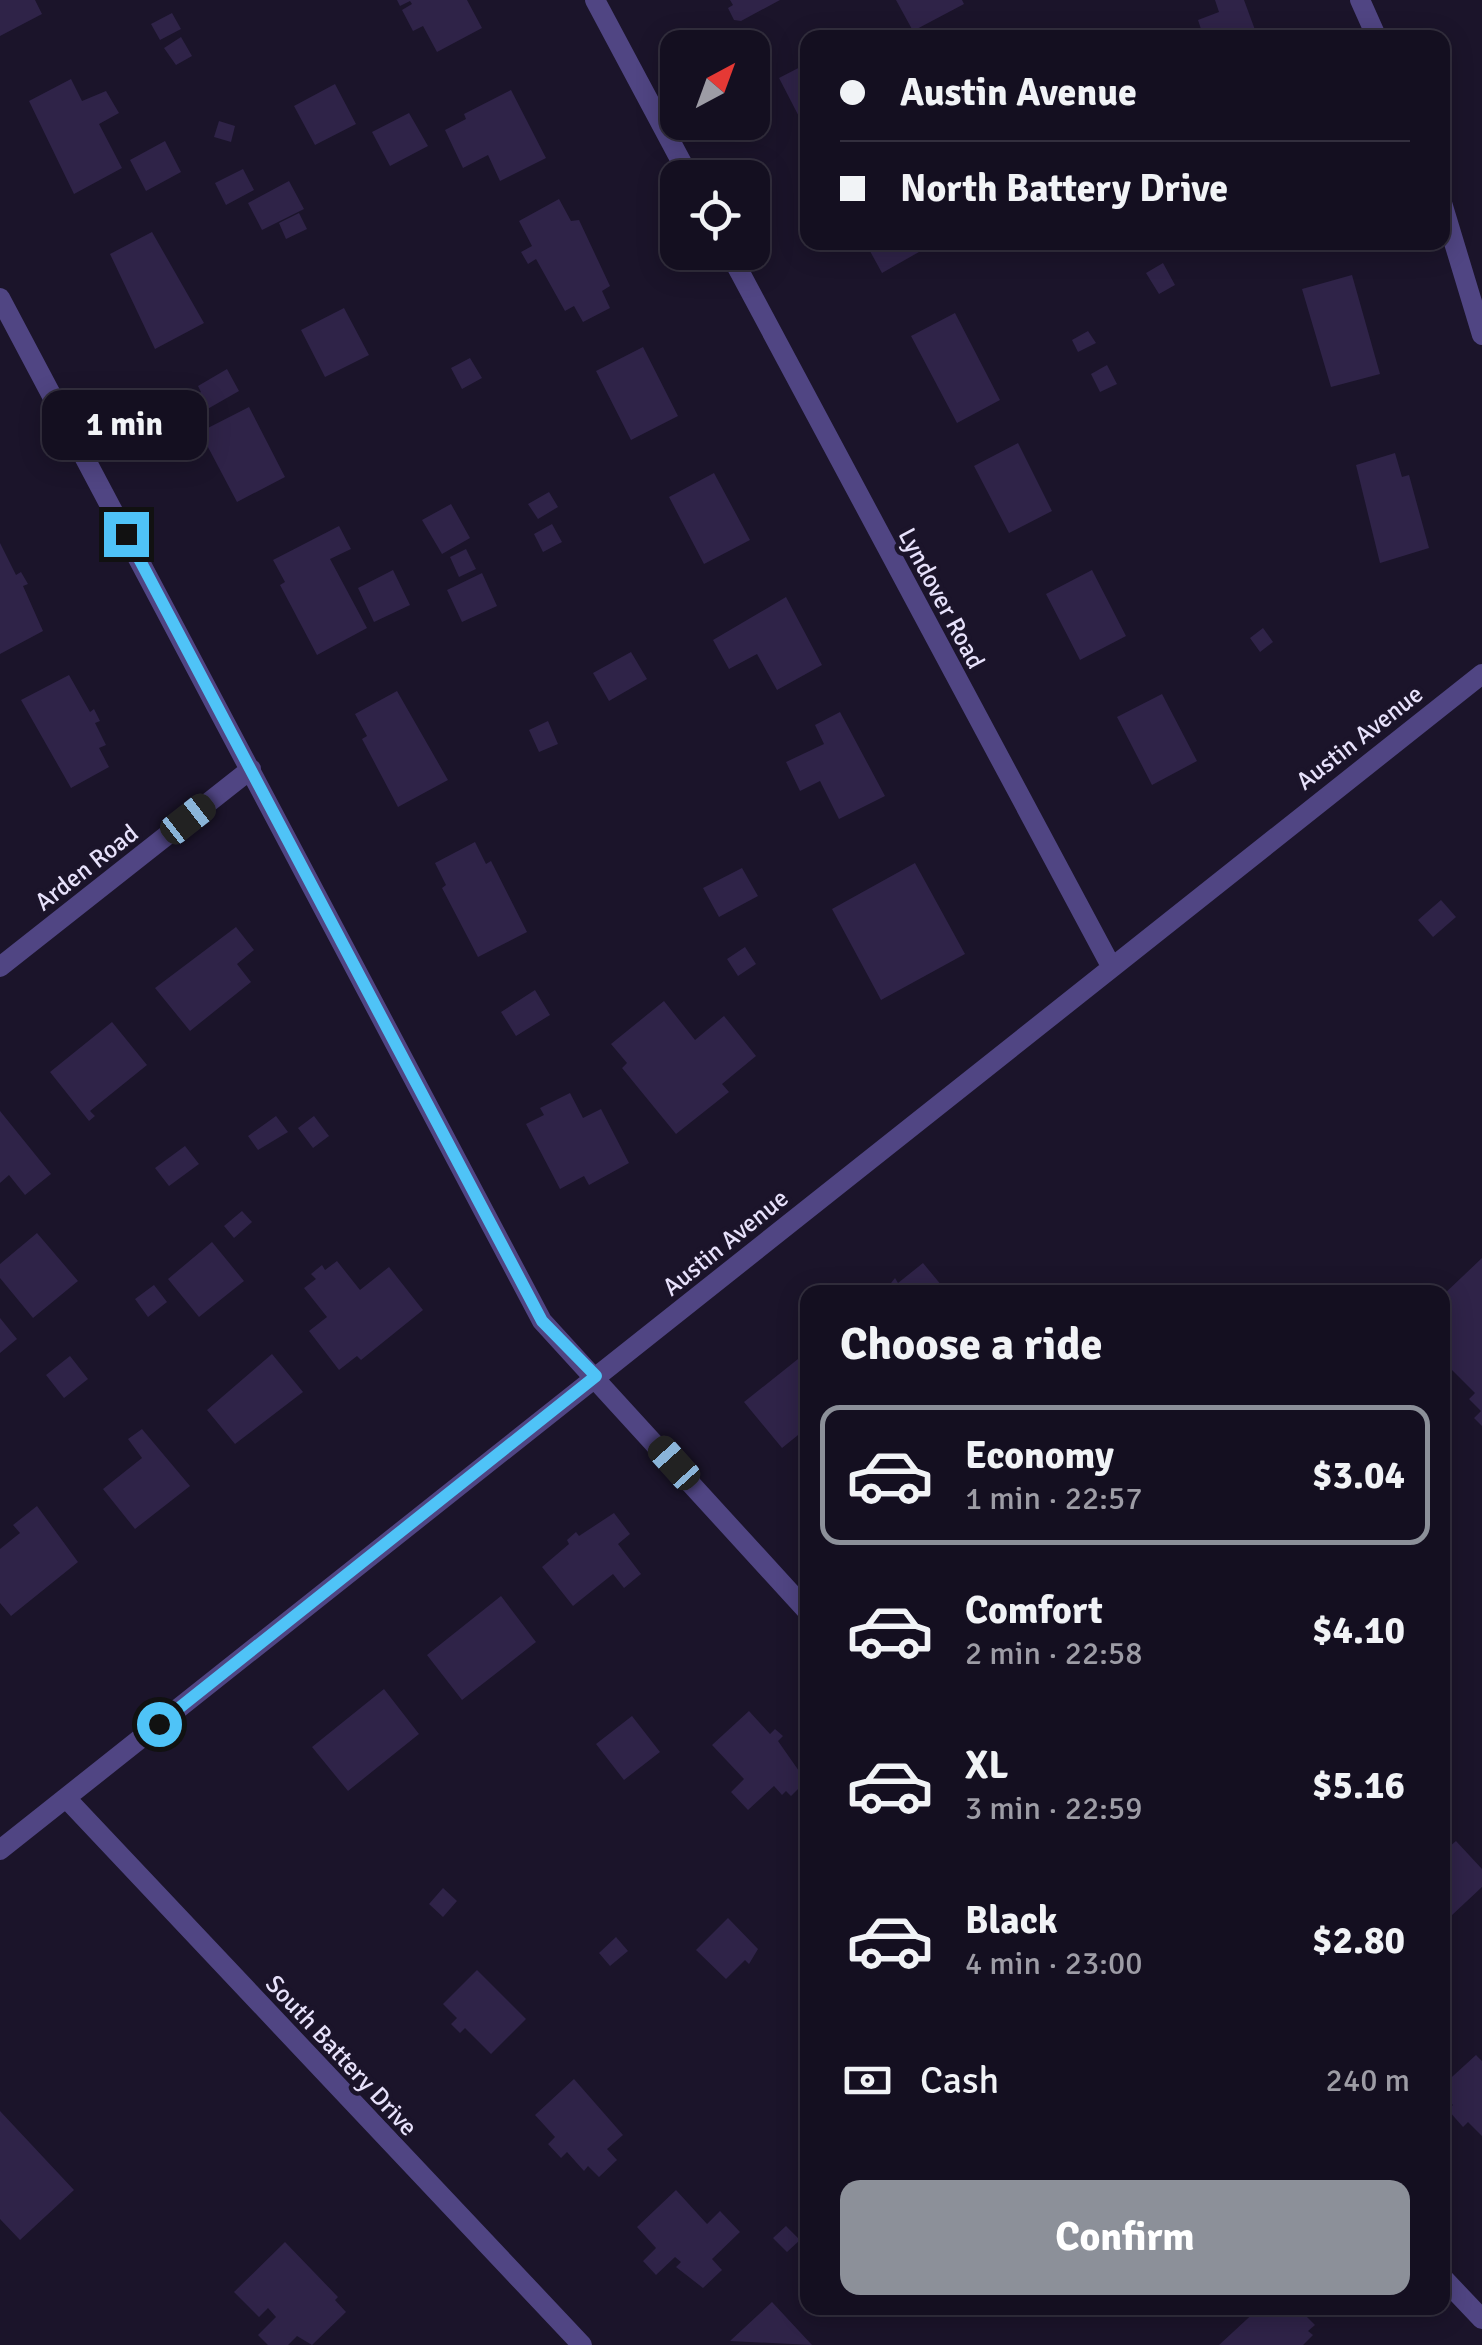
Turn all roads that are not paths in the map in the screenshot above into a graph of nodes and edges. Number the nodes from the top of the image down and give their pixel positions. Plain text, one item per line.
1 (595, 0) edge
2 (1360, 0) edge
3 (1373, 30) edge
4 (680, 160) edge
5 (1450, 229) edge
6 (740, 270) edge
7 (0, 298) edge
8 (1482, 335) edge
9 (1482, 674) edge
10 (251, 769) junction
11 (1111, 966) junction
12 (0, 967) edge
13 (596, 1376) junction
14 (800, 1603) edge
15 (66, 1798) junction
16 (0, 1850) edge
17 (1450, 2285) edge
18 (1482, 2318) edge
19 (582, 2345) edge

1 - 4 street
2 - 3 street
5 - 8 street
6 - 11 street, Lyndover Road
7 - 10 street
9 - 11 street, Austin Avenue
10 - 12 street, Arden Road
10 - 13 street
11 - 13 street, Austin Avenue
13 - 14 street
13 - 15 street, Austin Avenue
15 - 16 street, Austin Avenue
15 - 19 street, South Battery Drive
17 - 18 street

